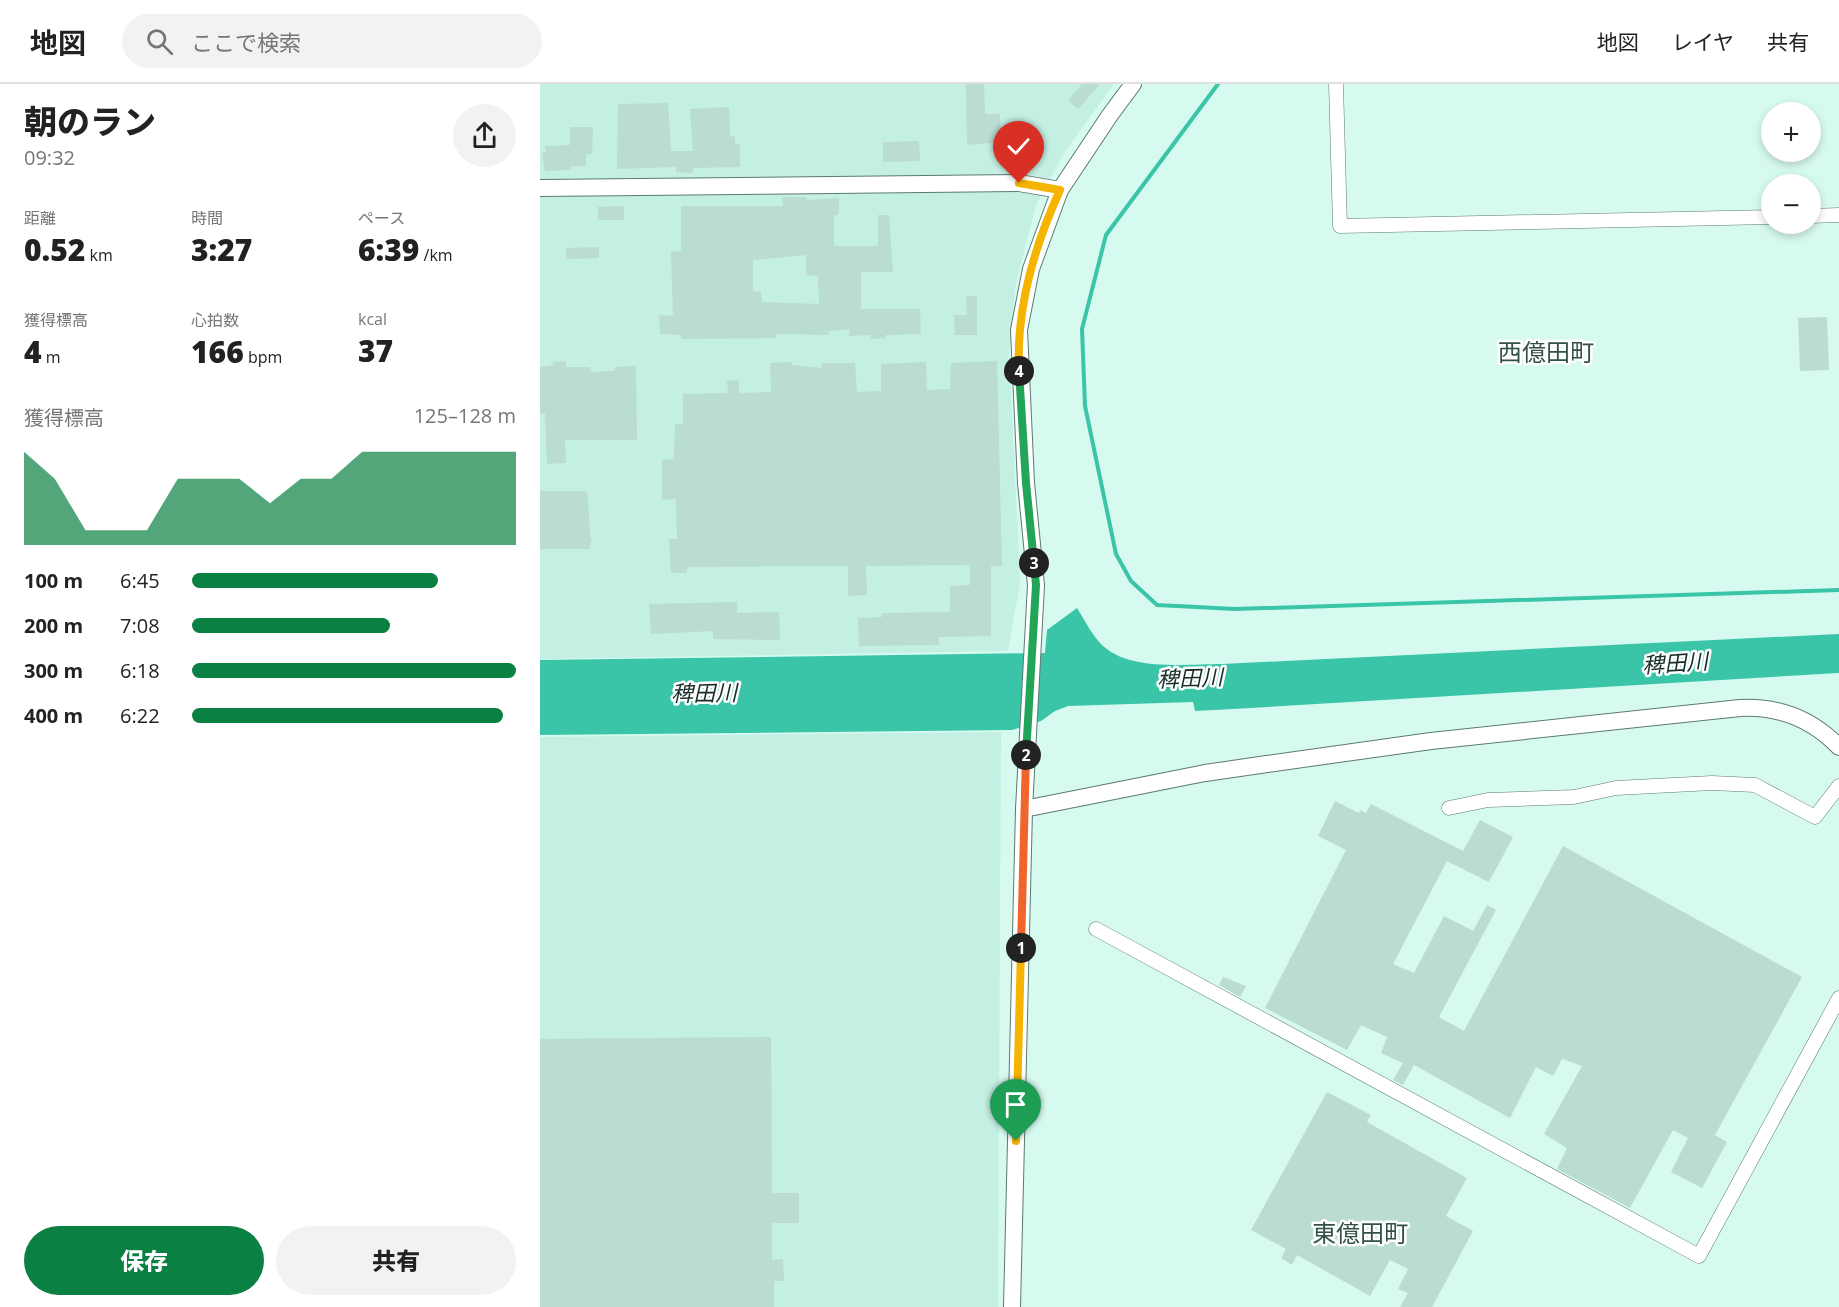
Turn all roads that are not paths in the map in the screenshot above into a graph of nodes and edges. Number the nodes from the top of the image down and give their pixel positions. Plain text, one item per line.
1 (1133, 84) edge
2 (1336, 84) edge
3 (540, 188) edge
4 (1060, 190) junction
5 (1839, 215) edge
6 (1821, 216) edge
7 (1761, 217) edge
8 (1756, 697) dead end
9 (1740, 708) junction
10 (1839, 747) edge
11 (1839, 786) edge
12 (1449, 808) dead end
13 (1024, 809) junction
14 (1096, 929) dead end
15 (1839, 998) edge
16 (1012, 1307) edge

1 - 4 street
2 - 7 street
3 - 4 street
4 - 13 street
5 - 6 street
8 - 9 street
9 - 10 street
9 - 13 street
11 - 12 street
13 - 16 street
14 - 15 street

